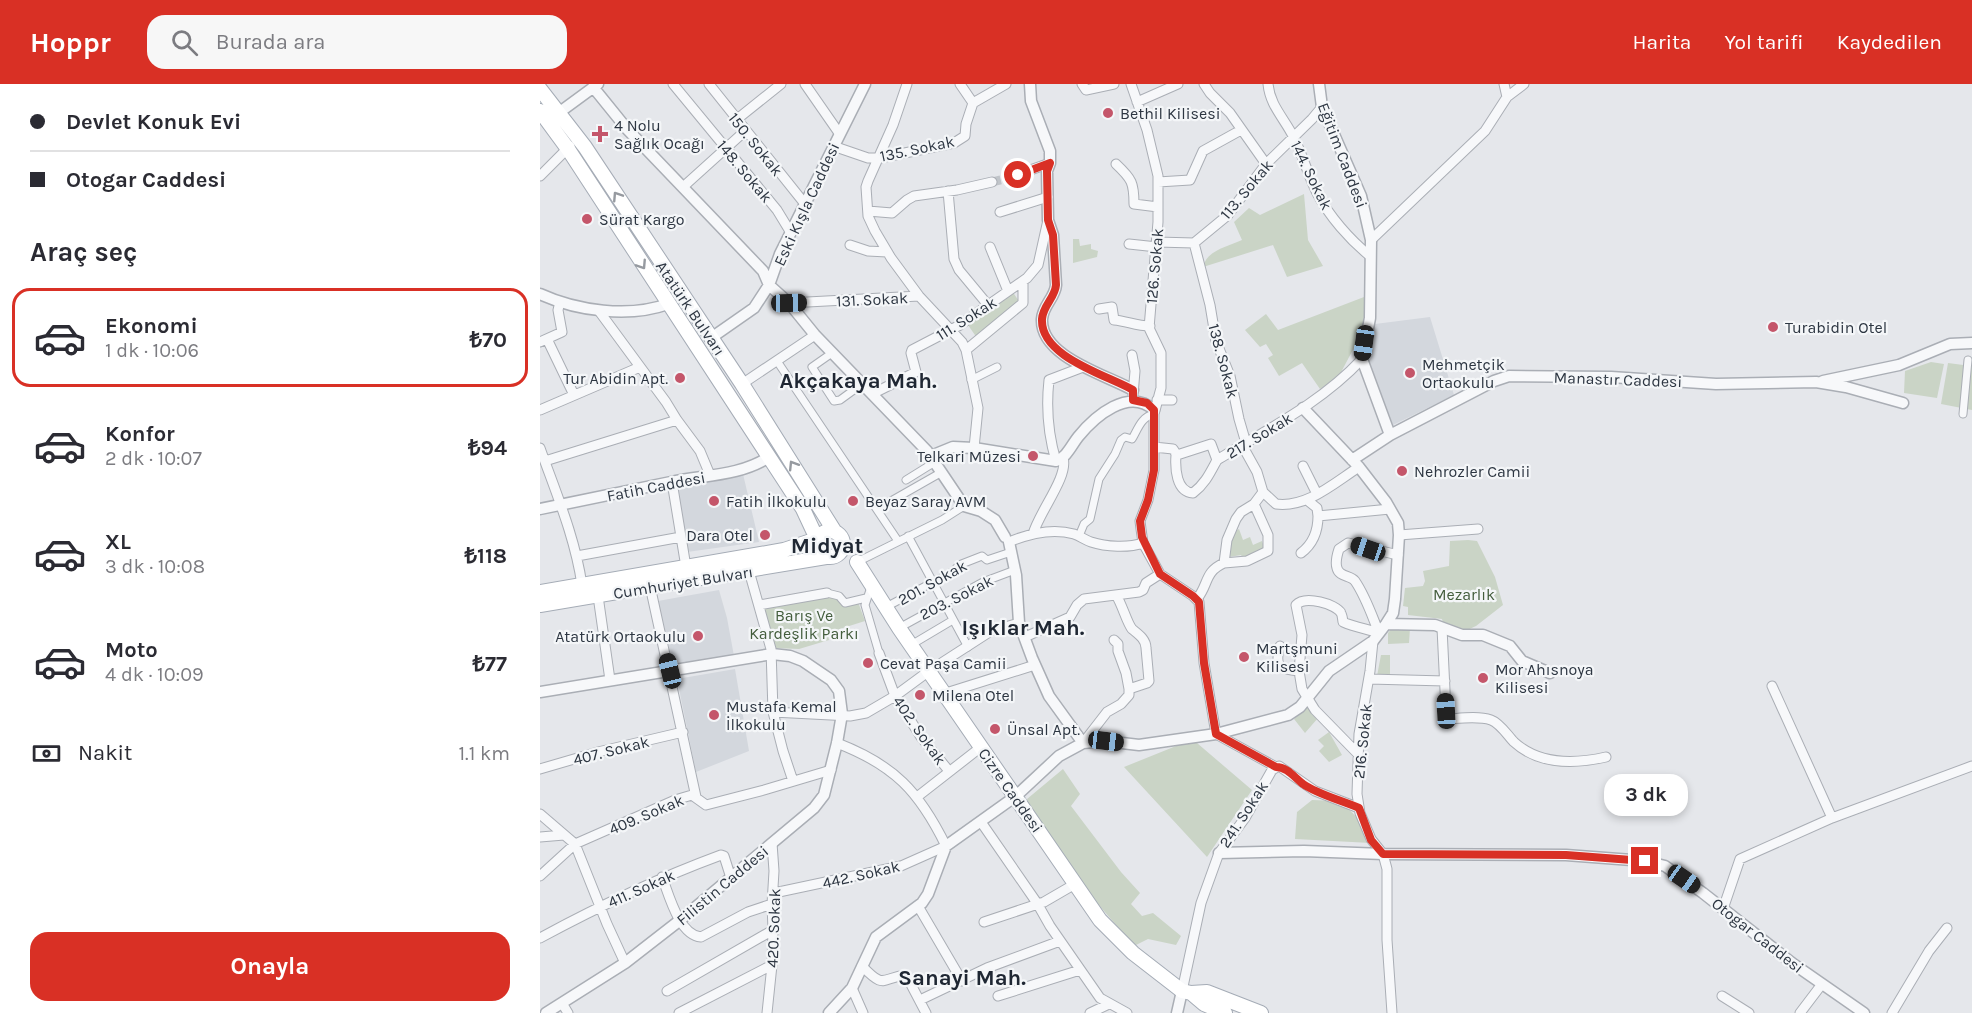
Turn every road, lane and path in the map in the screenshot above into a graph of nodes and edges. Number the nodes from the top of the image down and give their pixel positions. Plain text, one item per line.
1 (673, 84) edge
2 (709, 84) edge
3 (781, 84) edge
4 (805, 84) edge
5 (865, 84) edge
6 (907, 84) edge
7 (960, 84) edge
8 (1006, 84) edge
9 (1030, 84) edge
10 (1082, 84) edge
11 (1114, 84) edge
12 (1131, 84) edge
13 (1178, 84) edge
14 (1204, 84) edge
15 (1268, 84) edge
16 (1319, 84) edge
17 (1504, 84) edge
18 (1524, 84) edge
19 (596, 85) edge
20 (540, 89) edge
21 (1508, 97) junction
22 (1137, 102) junction
23 (973, 103) junction
24 (1322, 107) junction
25 (549, 115) edge
26 (736, 120) junction
27 (745, 130) junction
28 (1241, 130) junction
29 (839, 133) junction
30 (1293, 136) junction
31 (579, 139) junction
32 (833, 146) junction
33 (726, 148) junction
34 (568, 149) junction
35 (880, 158) junction
36 (1050, 163) junction
37 (1116, 164) dead end
38 (1266, 164) junction
39 (540, 176) edge
40 (1008, 178) tunnel mouth
41 (992, 182) tunnel mouth
42 (1158, 182) junction
43 (683, 187) junction
44 (948, 191) junction
45 (1048, 197) junction
46 (805, 204) junction
47 (1158, 207) junction
48 (868, 211) junction
49 (1000, 212) dead end
50 (1048, 220) junction
51 (791, 233) junction
52 (1371, 240) junction
53 (1194, 243) junction
54 (1129, 244) dead end
55 (1157, 244) junction
56 (850, 245) dead end
57 (990, 247) dead end
58 (887, 252) junction
59 (1370, 256) junction
60 (1023, 281) junction
61 (770, 285) junction
62 (1008, 291) junction
63 (540, 294) edge
64 (918, 296) junction
65 (560, 302) junction
66 (789, 303) junction
67 (668, 304) junction
68 (988, 305) junction
69 (1099, 309) dead end
70 (599, 311) junction
71 (1150, 326) junction
72 (951, 329) junction
73 (815, 335) junction
74 (711, 338) junction
75 (544, 340) edge
76 (1972, 343) edge
77 (966, 350) junction
78 (832, 352) junction
79 (1132, 356) dead end
80 (1362, 359) junction
81 (1968, 360) dead end
82 (777, 361) junction
83 (640, 367) junction
84 (997, 367) dead end
85 (1083, 367) junction
86 (971, 380) junction
87 (1816, 382) junction
88 (742, 384) junction
89 (862, 384) junction
90 (872, 394) junction
91 (574, 395) junction
92 (1133, 395) junction
93 (1172, 400) dead end
94 (1903, 403) dead end
95 (1155, 408) junction
96 (1303, 408) junction
97 (540, 410) edge
98 (1963, 414) dead end
99 (677, 420) junction
100 (1390, 435) junction
101 (1244, 444) junction
102 (1154, 447) junction
103 (540, 448) edge
104 (974, 448) junction
105 (1176, 455) junction
106 (769, 457) junction
107 (933, 459) junction
108 (1060, 460) junction
109 (1217, 460) junction
110 (545, 461) junction
111 (1355, 463) junction
112 (1303, 466) dead end
113 (942, 472) junction
114 (710, 475) junction
115 (906, 480) dead end
116 (672, 482) junction
117 (1263, 492) junction
118 (1317, 494) junction
119 (1307, 500) junction
120 (561, 504) junction
121 (1254, 504) junction
122 (964, 506) junction
123 (540, 509) edge
124 (1390, 509) junction
125 (877, 510) junction
126 (1318, 516) junction
127 (811, 525) junction
128 (1478, 529) dead end
129 (835, 532) junction
130 (1034, 534) junction
131 (1399, 535) junction
132 (908, 536) junction
133 (1079, 536) junction
134 (681, 537) junction
135 (817, 539) junction
136 (898, 541) junction
137 (1143, 543) junction
138 (802, 544) junction
139 (843, 544) junction
140 (1008, 544) junction
141 (1301, 553) dead end
142 (1398, 555) junction
143 (577, 556) junction
144 (828, 558) junction
145 (857, 562) junction
146 (1224, 563) junction
147 (686, 567) junction
148 (1015, 570) junction
149 (749, 571) junction
150 (1160, 574) junction
151 (932, 582) junction
152 (872, 583) junction
153 (582, 585) junction
154 (650, 586) junction
155 (540, 592) edge
156 (827, 593) joint
157 (1116, 595) junction
158 (598, 596) junction
159 (866, 598) junction
160 (1197, 599) junction
161 (943, 603) junction
162 (540, 605) edge
163 (759, 605) junction
164 (886, 607) junction
165 (954, 620) junction
166 (1019, 623) junction
167 (899, 628) junction
168 (1442, 628) junction
169 (1379, 633) junction
170 (1025, 637) junction
171 (1114, 640) dead end
172 (911, 645) junction
173 (968, 646) junction
174 (1280, 646) dead end
175 (879, 653) joint
176 (772, 654) junction
177 (1035, 665) junction
178 (670, 671) junction
179 (929, 671) junction
180 (1299, 671) junction
181 (1550, 673) dead end
182 (1369, 679) junction
183 (610, 680) junction
184 (1445, 681) junction
185 (1772, 686) dead end
186 (1129, 689) junction
187 (540, 692) edge
188 (946, 693) junction
189 (895, 696) junction
190 (1306, 698) junction
191 (773, 712) junction
192 (842, 714) junction
193 (683, 732) junction
194 (1216, 734) junction
195 (837, 743) junction
196 (1083, 743) junction
197 (981, 747) junction
198 (1358, 754) junction
199 (1606, 757) dead end
200 (1972, 766) edge
201 (1276, 767) junction
202 (540, 769) edge
203 (831, 770) junction
204 (949, 771) junction
205 (793, 781) junction
206 (696, 796) junction
207 (1016, 796) junction
208 (917, 797) junction
209 (1359, 808) junction
210 (540, 814) edge
211 (1832, 818) junction
212 (981, 822) junction
213 (564, 835) junction
214 (540, 837) edge
215 (772, 843) junction
216 (575, 844) junction
217 (946, 846) junction
218 (1219, 853) junction
219 (1383, 854) junction
220 (540, 876) edge
221 (662, 877) junction
222 (731, 878) junction
223 (1075, 884) junction
224 (774, 893) junction
225 (1037, 903) junction
226 (772, 904) junction
227 (600, 906) junction
228 (918, 906) junction
229 (1723, 909) junction
230 (679, 921) junction
231 (984, 922) dead end
232 (1947, 928) dead end
233 (773, 930) junction
234 (540, 938) edge
235 (1060, 942) junction
236 (625, 963) junction
237 (772, 965) junction
238 (862, 966) junction
239 (1080, 970) junction
240 (962, 981) junction
241 (1822, 984) junction
242 (852, 988) junction
243 (667, 991) dead end
244 (1186, 992) junction
245 (998, 996) dead end
246 (1722, 996) dead end
247 (920, 1000) junction
248 (562, 1003) junction
249 (1109, 1004) junction
250 (698, 1009) edge
251 (546, 1013) edge
252 (568, 1013) edge
253 (680, 1013) edge
254 (767, 1013) edge
255 (829, 1013) edge
256 (863, 1013) edge
257 (926, 1013) edge
258 (1090, 1013) edge
259 (1127, 1013) edge
260 (1177, 1013) edge
261 (1225, 1013) edge
262 (1261, 1013) edge
263 (1392, 1013) edge
264 (1749, 1013) edge
265 (1800, 1013) edge
266 (1864, 1013) edge
267 (1892, 1013) edge

1 - 33 street, 148. Sokak
2 - 26 street, 150. Sokak
3 - 26 street
4 - 29 street
5 - 29 street, Eski Kışla Caddesi
6 - 35 street
7 - 23 street
8 - 23 street
9 - 36 street
10 - 11 street
12 - 22 street, 126. Sokak
13 - 22 street
14 - 28 street
15 - 30 street, 144. Sokak
16 - 24 street, Eğitim Caddesi
17 - 21 street
18 - 21 street
19 - 25 street
19 - 43 street
20 - 25 main road, Atatürk Bulvarı
21 - 52 street
22 - 42 street, 126. Sokak
23 - 35 street, 135. Sokak
24 - 30 street, 113. Sokak
24 - 52 street, Eğitim Caddesi
25 - 31 main road, Atatürk Bulvarı
25 - 34 main road, Atatürk Bulvarı
26 - 27 street, 150. Sokak
27 - 33 street
27 - 46 street, 150. Sokak
28 - 38 street
28 - 42 street
29 - 32 street, Eski Kışla Caddesi
30 - 38 street, 113. Sokak
30 - 59 street, 144. Sokak
31 - 34 street
74 -> 31 main road, Atatürk Bulvarı
32 - 35 street, 135. Sokak
32 - 46 street, Eski Kışla Caddesi
33 - 43 street
33 - 51 street, 148. Sokak
34 - 39 street
34 -> 67 main road, Atatürk Bulvarı
35 - 48 street
36 - 40 street
36 - 45 street
37 - 47 street
38 - 53 street, 113. Sokak
41 - 44 street
42 - 47 street, 126. Sokak
43 - 61 street
44 - 48 street
44 - 68 street
45 - 49 street
45 - 50 street
46 - 51 street, Eski Kışla Caddesi
47 - 55 street, 126. Sokak
48 - 58 street
50 - 60 street, 111. Sokak
50 - 85 street
51 - 61 street, Eski Kışla Caddesi
52 - 59 street, Eğitim Caddesi
53 - 55 street
53 - 101 street, 138. Sokak
54 - 55 street
55 - 71 street, 126. Sokak
56 - 58 street
57 - 62 street
58 - 64 street
59 - 80 street, Eğitim Caddesi
60 - 62 street, 111. Sokak
60 - 77 street
61 - 66 street
61 - 74 street, Eski Kışla Caddesi
62 - 68 street, 111. Sokak
63 - 65 street
64 - 66 street, 131. Sokak
64 - 72 street
65 - 70 street
65 - 75 street
66 - 73 street
67 - 70 street
67 - 106 main road, Atatürk Bulvarı
68 - 72 street, 111. Sokak
69 - 71 street
70 - 83 street
71 - 95 street, 126. Sokak
72 - 77 street
72 - 90 street, 111. Sokak
73 - 78 street
73 - 82 street
74 - 88 main road, Atatürk Bulvarı
75 - 91 street
76 - 87 street
77 - 86 street
78 - 89 street
78 - 89 street
79 - 92 street
80 - 96 street, 217. Sokak
80 - 100 street
81 - 98 street
82 - 88 street
82 - 125 street
83 - 91 street
83 - 99 street
84 - 86 street
85 - 92 street
85 - 108 street
86 - 104 street
87 - 94 street, Manastır Caddesi
87 - 100 street, Manastır Caddesi
129 -> 88 main road, Atatürk Bulvarı
89 - 90 street
90 - 107 street
91 - 97 street
92 - 95 street
92 - 108 street
93 - 95 street
95 - 102 street, 126. Sokak
95 - 133 street
96 - 101 street, 217. Sokak
96 - 111 street
99 - 110 street
99 - 114 street
100 - 111 street, Manastır Caddesi
101 - 109 street, 217. Sokak
101 - 117 street, 138. Sokak
102 - 105 street
102 - 137 street, 126. Sokak
103 - 110 street
104 - 107 street
104 - 108 street
105 - 109 street, 217. Sokak
105 - 109 street
106 - 114 street, Fatih Caddesi
106 - 127 main road, Atatürk Bulvarı
107 - 113 street
107 - 115 street
108 - 130 street
110 - 120 street
111 - 118 street
111 - 124 street
112 - 118 street
113 - 122 street
113 - 125 street
114 - 116 street, Fatih Caddesi
116 - 120 street, Fatih Caddesi
116 - 134 street
117 - 119 street
117 - 121 street
118 - 119 street
119 - 126 street
120 - 123 street, Fatih Caddesi
120 - 143 street
121 - 146 street
121 - 146 street
122 - 132 street
122 - 140 street
124 - 126 street
124 - 131 street
125 - 136 street
126 - 141 street
127 - 135 main road, Atatürk Bulvarı
127 - 138 main road
128 - 131 street
129 - 135 main road
129 - 139 main road
130 - 133 street
130 - 140 street
131 - 142 street
132 - 136 street
132 - 151 street
133 - 137 street
134 - 143 street
134 - 147 street
135 - 138 main road, Cumhuriyet Bulvarı
135 - 144 main road
136 - 145 street
137 - 150 street
138 - 147 main road, Cumhuriyet Bulvarı
139 - 144 main road
139 - 145 main road, Cizre Caddesi
140 - 148 street
140 - 151 street, 201. Sokak
142 - 169 street
142 - 169 street
143 - 153 street
144 - 145 main road, Cumhuriyet Bulvarı
144 - 149 main road, Cumhuriyet Bulvarı
145 - 152 main road, Cizre Caddesi
146 - 160 street
147 - 153 main road, Cumhuriyet Bulvarı
148 - 161 street, 203. Sokak
148 - 166 street
149 - 154 main road, Cumhuriyet Bulvarı
149 - 163 street
150 - 157 street
150 - 160 street
151 - 161 street
151 - 164 street, 201. Sokak
152 - 159 street
152 - 164 main road, Cizre Caddesi
153 - 155 main road, Cumhuriyet Bulvarı
154 - 158 main road, Cumhuriyet Bulvarı
154 - 178 street
156 - 159 street
156 - 163 street
157 - 170 street
157 - 186 street
158 - 162 main road, Cumhuriyet Bulvarı
158 - 183 street
159 - 175 street
160 - 194 street
161 - 165 street
161 - 167 street, 203. Sokak
163 - 176 street
164 - 167 main road, Cizre Caddesi
165 - 172 street
165 - 173 street
166 - 170 street
166 - 173 street
167 - 172 main road, Cizre Caddesi
168 - 169 street
168 - 181 street
168 - 184 street
169 - 180 street
169 - 182 street, 216. Sokak
169 - 190 street
170 - 177 street
171 - 186 street
172 - 179 main road, Cizre Caddesi
173 - 179 street
174 - 180 street
175 - 189 street, 402. Sokak
176 - 178 street
176 - 191 street
176 - 192 street
177 - 188 street
177 - 196 street
178 - 183 street
178 - 193 street
179 - 188 main road, Cizre Caddesi
179 - 189 street
180 - 190 street
182 - 184 street
182 - 198 street, 216. Sokak
183 - 187 street
184 - 199 street
185 - 211 street
186 - 196 street
188 - 197 main road, Cizre Caddesi
189 - 192 street
189 - 204 street, 402. Sokak
190 - 194 street
190 - 198 street
191 - 192 street
191 - 205 street
192 - 195 street, Filistin Caddesi
193 - 202 street, 407. Sokak
193 - 206 street
194 - 196 street
194 - 201 street
195 - 203 street, Filistin Caddesi
195 - 208 street
196 - 207 street
197 - 204 street
197 - 207 main road, Cizre Caddesi
198 - 209 street, 216. Sokak
200 - 211 street
201 - 209 street, 241. Sokak
201 - 218 street, 241. Sokak
203 - 205 street, 409. Sokak
203 - 215 street, Filistin Caddesi
204 - 208 street
205 - 206 street, 409. Sokak
206 - 216 street, 409. Sokak
207 - 212 street
207 - 223 main road, Cizre Caddesi
208 - 217 street
209 - 219 street, 216. Sokak
210 - 213 street
211 - 229 street
212 - 217 street
212 - 225 street
213 - 214 street
213 - 216 street
215 - 222 street, Filistin Caddesi
215 - 224 street, 420. Sokak
216 - 220 street, 409. Sokak
216 - 227 street
217 - 224 street, 442. Sokak
217 - 228 street
218 - 219 street, Otogar Caddesi
218 - 244 street, 241. Sokak
219 - 229 street, Otogar Caddesi
219 - 263 street, 216. Sokak
221 - 222 street, 411. Sokak
221 - 227 street, 411. Sokak
221 - 230 street
222 - 230 street, Filistin Caddesi
223 - 225 street
223 - 244 main road, Cizre Caddesi
224 - 226 street, 420. Sokak
225 - 231 street
225 - 235 street
226 - 230 street
226 - 233 street, 420. Sokak
227 - 234 street, 411. Sokak
227 - 236 street
228 - 238 street
228 - 240 street
229 - 241 street, Otogar Caddesi
230 - 236 street, Filistin Caddesi
232 - 267 street
233 - 237 street, 420. Sokak
233 - 243 street
235 - 239 street
235 - 240 street
236 - 248 street, Filistin Caddesi
237 - 250 street
237 - 254 street, 420. Sokak
238 - 242 street
238 - 247 street
239 - 245 street
239 - 249 street
240 - 247 street
241 - 265 street
241 - 266 street, Otogar Caddesi
242 - 255 street
242 - 256 street
244 - 260 street
244 - 261 main road, Cizre Caddesi
244 - 262 main road
246 - 264 street
247 - 257 street
248 - 251 street, Filistin Caddesi
248 - 252 street
249 - 258 street
249 - 259 street
250 - 253 street

